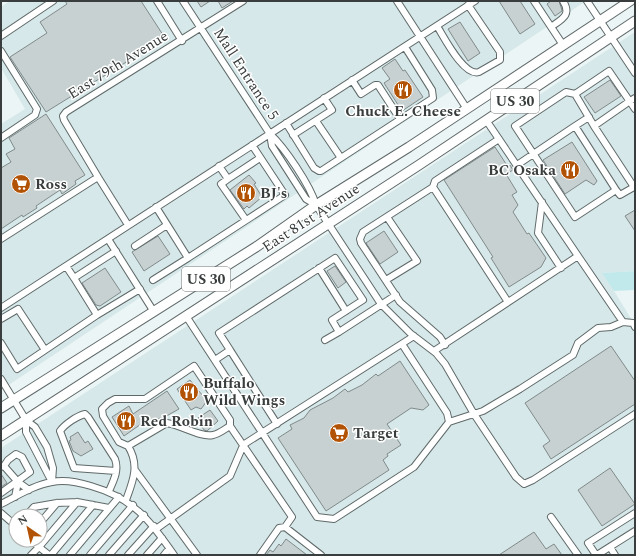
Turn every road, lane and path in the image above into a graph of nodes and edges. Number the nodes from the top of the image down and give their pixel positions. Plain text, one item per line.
1 (53, 1) edge
2 (156, 1) edge
3 (183, 1) edge
4 (243, 1) edge
5 (396, 1) edge
6 (474, 1) edge
7 (563, 1) edge
8 (587, 1) edge
9 (630, 1) edge
10 (537, 2) edge
11 (468, 5) junction
12 (600, 21) junction
13 (635, 21) edge
14 (437, 26) junction
15 (551, 27) junction
16 (201, 28) junction
17 (1, 36) edge
18 (420, 37) junction
19 (610, 37) junction
20 (182, 41) junction
21 (563, 45) junction
22 (405, 47) junction
23 (1, 51) edge
24 (635, 74) edge
25 (352, 80) junction
26 (575, 94) junction
27 (324, 98) junction
28 (632, 100) edge
29 (467, 109) junction
30 (635, 109) edge
31 (589, 117) junction
32 (400, 119) junction
33 (486, 120) junction
34 (316, 121) junction
35 (286, 124) junction
36 (575, 126) junction
37 (594, 126) junction
38 (270, 134) junction
39 (293, 135) junction
40 (1, 138) edge
41 (499, 139) junction
42 (252, 145) junction
43 (534, 154) junction
44 (260, 158) junction
45 (341, 158) junction
46 (517, 165) junction
47 (219, 166) junction
48 (98, 177) junction
49 (228, 179) junction
50 (634, 186) edge
51 (433, 187) junction
52 (616, 190) junction
53 (542, 202) junction
54 (316, 205) junction
55 (156, 207) junction
56 (387, 217) junction
57 (246, 220) junction
58 (328, 223) junction
59 (128, 225) junction
60 (167, 225) junction
61 (108, 238) junction
62 (1, 239) edge
63 (135, 246) dead end
64 (116, 251) junction
65 (578, 256) junction
66 (188, 258) junction
67 (66, 266) junction
68 (319, 268) junction
69 (561, 268) junction
70 (74, 278) junction
71 (153, 280) dead end
72 (386, 280) junction
73 (140, 289) junction
74 (396, 294) junction
75 (12, 300) junction
76 (508, 302) junction
77 (381, 304) junction
78 (1, 308) edge
79 (18, 309) junction
80 (346, 311) junction
81 (154, 312) junction
82 (97, 315) junction
83 (186, 316) junction
84 (1, 319) edge
85 (623, 322) junction
86 (635, 327) edge
87 (339, 332) junction
88 (414, 336) junction
89 (325, 340) dead end
90 (1, 343) edge
91 (402, 344) junction
92 (445, 344) junction
93 (45, 350) junction
94 (230, 350) junction
95 (434, 351) junction
96 (215, 360) junction
97 (1, 379) edge
98 (14, 399) junction
99 (1, 408) edge
100 (474, 414) junction
101 (635, 414) edge
102 (26, 420) junction
103 (449, 422) junction
104 (277, 424) junction
105 (230, 426) junction
106 (262, 433) junction
107 (1, 436) edge
108 (128, 446) junction
109 (244, 446) junction
110 (2, 467) edge
111 (135, 470) junction
112 (116, 472) junction
113 (18, 482) junction
114 (52, 482) junction
115 (29, 490) junction
116 (109, 491) junction
117 (1, 493) edge
118 (15, 497) junction
119 (119, 497) junction
120 (126, 500) junction
121 (77, 502) junction
122 (57, 503) junction
123 (1, 504) edge
124 (93, 505) junction
125 (133, 505) junction
126 (33, 508) edge
127 (109, 508) junction
128 (635, 513) edge
129 (48, 514) edge
130 (144, 515) junction
131 (551, 517) dead end
132 (172, 518) junction
133 (285, 527) junction
134 (155, 528) junction
135 (635, 530) edge
136 (48, 536) edge
137 (162, 538) junction
138 (610, 547) junction
139 (41, 548) edge
140 (169, 549) junction
141 (50, 555) edge
142 (70, 555) edge
143 (90, 555) edge
144 (109, 555) edge
145 (128, 555) edge
146 (147, 555) edge
147 (164, 555) edge
148 (174, 555) edge
149 (197, 555) edge
150 (260, 555) edge
151 (321, 555) edge
152 (578, 555) edge
153 (596, 555) edge
154 (615, 555) edge

1 - 17 street
2 - 20 street
3 - 16 street, Mall Entrance 5
4 - 16 street, East 79th Avenue
5 - 18 street
6 - 11 street
7 - 15 street
8 - 12 street
9 - 12 highway, East 81st Avenue / US 30
10 - 15 street
11 - 14 street
11 - 14 street
12 - 19 street
12 - 21 highway, East 81st Avenue / US 30
13 - 19 highway, East 81st Avenue / US 30
14 - 18 street
15 - 21 street
16 - 20 street, East 79th Avenue
16 - 38 street, Mall Entrance 5
18 - 22 street
18 - 29 street
19 - 24 street
19 - 33 highway, East 81st Avenue / US 30
20 - 48 street, East 79th Avenue
21 - 29 highway, East 81st Avenue / US 30
22 - 25 street
22 - 32 street
23 - 40 street
25 - 27 street
25 - 32 street
26 - 28 street
26 - 31 street
26 - 43 street
27 - 34 street
27 - 35 street
28 - 30 street
28 - 37 street
29 - 54 highway, East 81st Avenue / US 30
31 - 36 street
31 - 37 street
32 - 45 street
33 - 41 street
33 - 58 highway, East 81st Avenue / US 30
34 - 39 street
34 - 45 street
35 - 38 street
35 - 39 street
36 - 43 street
36 - 52 street
37 - 50 street
38 - 42 street
38 - 54 street, Mall Entrance 5
39 - 45 street
41 - 46 street
41 - 51 street
42 - 44 street
42 - 47 street
43 - 46 street
43 - 52 street
44 - 49 street
44 - 57 street
46 - 53 street
47 - 49 street
47 - 55 street
48 - 59 street
48 - 62 street
49 - 57 street
50 - 52 street
51 - 56 street
51 - 76 street
53 - 65 street
53 - 69 street
54 - 58 street, Mall Entrance 5
54 - 81 highway, East 81st Avenue / US 30
55 - 59 street
55 - 60 street
56 - 72 street
56 - 72 street
57 - 66 street
58 - 77 street, Mall Entrance 5
58 - 83 highway, East 81st Avenue / US 30
59 - 61 street
60 - 63 street
60 - 66 street
61 - 64 street
61 - 67 street
64 - 70 street
64 - 73 street
65 - 69 street
65 - 85 street
66 - 71 street
67 - 70 street
67 - 75 street
68 - 80 street
68 - 80 street
68 - 94 street
69 - 76 street
70 - 82 street
72 - 74 street
73 - 81 street
73 - 82 street
74 - 77 street
74 - 92 street
75 - 78 street
75 - 79 street
76 - 92 street
77 - 87 street
77 - 88 street, Mall Entrance 5
79 - 84 street
79 - 93 street
80 - 87 street
81 - 98 highway, East 81st Avenue / US 30
82 - 93 street
83 - 96 street
83 - 102 highway, East 81st Avenue / US 30
85 - 86 street
85 - 100 street
87 - 89 street
88 - 91 street
88 - 95 street, Mall Entrance 5
90 - 93 street
91 - 103 street
91 - 104 street
92 - 95 street
94 - 96 street
94 - 104 street
95 - 100 street, Mall Entrance 5
96 - 106 street
97 - 98 street
98 - 99 highway, East 81st Avenue / US 30
98 - 102 street
100 - 101 street, Mall Entrance 5
100 - 103 street
102 - 107 highway, East 81st Avenue / US 30
102 - 114 street
102 - 114 street
103 - 106 street
104 - 106 street
105 - 108 street
105 - 108 street
105 - 109 street
106 - 109 street
108 - 111 street
109 - 132 street
109 - 133 street
110 - 113 street
110 - 113 street
111 - 120 street
111 - 132 street
112 - 112 street
112 - 116 street
113 - 115 street
113 - 117 street
113 - 118 street
114 - 115 street
114 - 116 street
115 - 118 street
116 - 119 street
118 - 123 street
119 - 120 street
119 - 127 street
120 - 125 street
121 - 122 street
121 - 124 street
121 - 136 street
122 - 126 street
122 - 129 street
124 - 127 street
124 - 141 street
125 - 130 street
125 - 143 street
127 - 142 street
128 - 153 street
130 - 134 street
130 - 144 street
131 - 152 street
132 - 134 street
132 - 149 street
133 - 150 street
133 - 151 street
134 - 137 street
134 - 145 street
135 - 138 street
137 - 140 street
137 - 146 street
138 - 153 street
138 - 154 street
139 - 141 street
140 - 147 street
140 - 148 street

